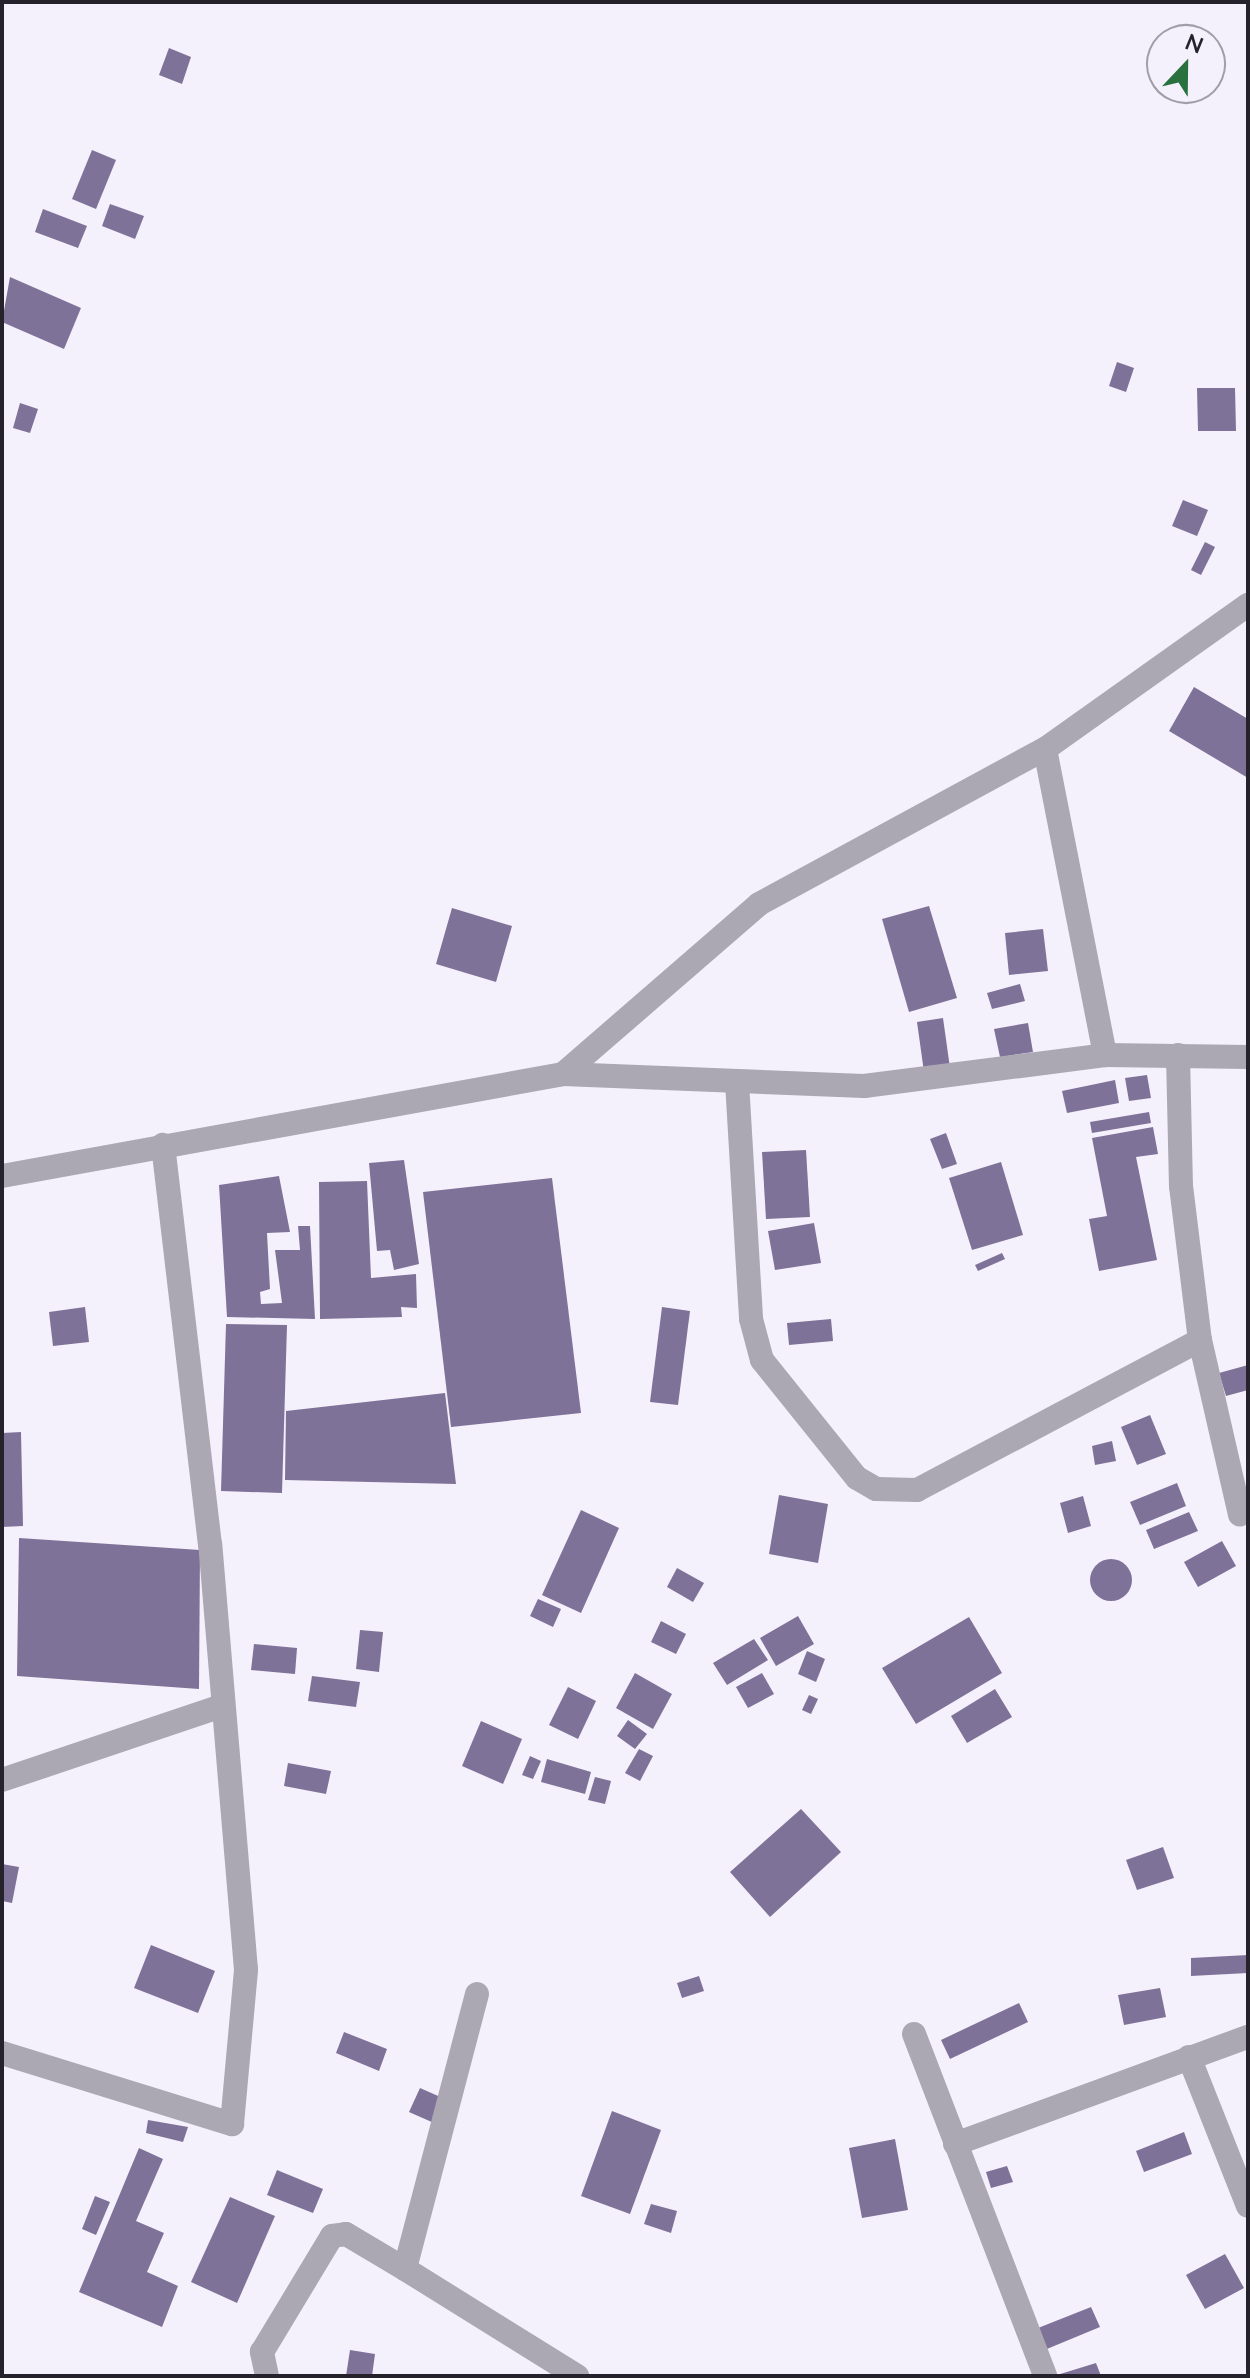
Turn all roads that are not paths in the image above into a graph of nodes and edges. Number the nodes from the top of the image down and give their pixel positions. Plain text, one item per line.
1 (1248, 605) edge
2 (1045, 749) junction
3 (1105, 1055) junction
4 (1178, 1055) junction
5 (1248, 1057) edge
6 (563, 1074) junction
7 (737, 1082) junction
8 (163, 1145) junction
9 (2, 1176) edge
10 (1200, 1340) junction
11 (1240, 1514) dead end
12 (219, 1707) junction
13 (2, 1780) edge
14 (477, 1994) dead end
15 (914, 2034) dead end
16 (1248, 2037) edge
17 (2, 2053) edge
18 (1189, 2057) junction
19 (955, 2144) junction
20 (1248, 2206) edge
21 (405, 2269) junction
22 (267, 2376) edge
23 (577, 2376) edge
24 (1045, 2376) edge

1 - 2 street
2 - 3 street
2 - 6 street
3 - 4 street
3 - 7 street
4 - 5 street
4 - 10 street
6 - 7 street
6 - 8 street
7 - 10 street
8 - 9 street
8 - 12 street
10 - 11 street
12 - 13 street
12 - 17 street
14 - 21 street
15 - 19 street
16 - 18 street
18 - 19 street
18 - 20 street
19 - 24 street
21 - 22 street
21 - 23 street

